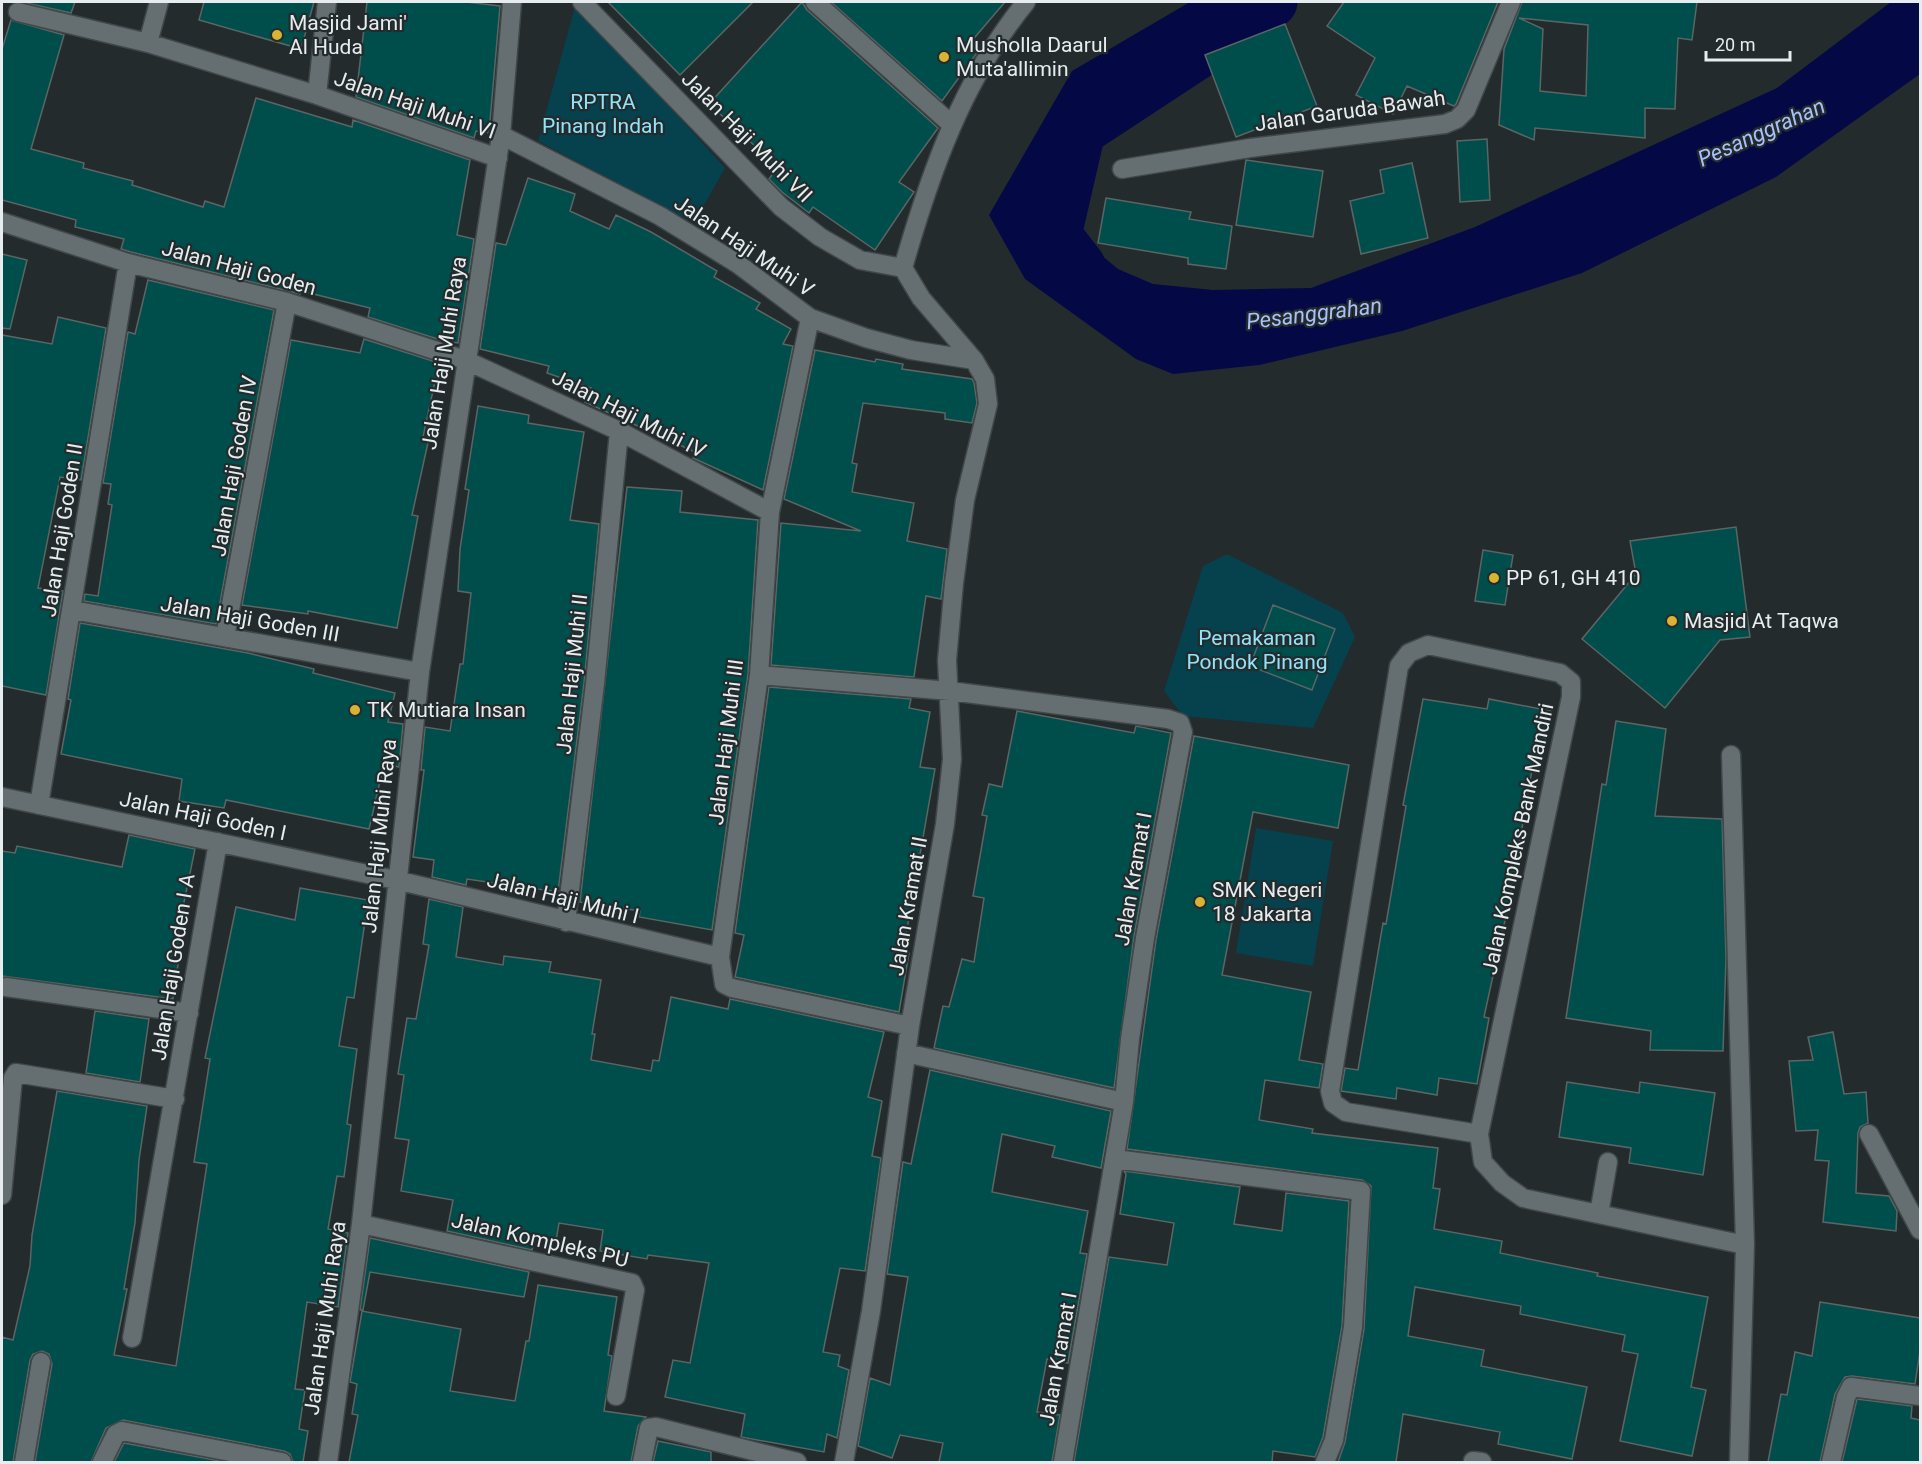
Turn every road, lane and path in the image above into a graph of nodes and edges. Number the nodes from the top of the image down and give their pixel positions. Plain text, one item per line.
1 (159, 2) edge
2 (327, 2) edge
3 (512, 2) edge
4 (582, 2) edge
5 (814, 2) edge
6 (1026, 2) edge
7 (1512, 2) edge
8 (18, 12) dead end
9 (148, 43) junction
10 (317, 95) junction
11 (951, 124) junction
12 (501, 135) junction
13 (498, 158) junction
14 (1122, 170) dead end
15 (2, 222) edge
16 (128, 263) junction
17 (903, 268) junction
18 (287, 302) junction
19 (810, 318) junction
20 (465, 360) junction
21 (974, 360) junction
22 (619, 431) junction
23 (770, 512) junction
24 (72, 610) junction
25 (225, 637) junction
26 (420, 672) junction
27 (759, 675) junction
28 (950, 691) junction
29 (1731, 755) dead end
30 (2, 797) edge
31 (39, 804) junction
32 (218, 842) junction
33 (396, 880) junction
34 (566, 922) junction
35 (720, 957) junction
36 (6, 987) dead end
37 (189, 1013) junction
38 (910, 1026) junction
39 (906, 1053) junction
40 (175, 1099) junction
41 (1124, 1102) junction
42 (1479, 1134) junction
43 (1869, 1134) dead end
44 (1115, 1160) junction
45 (1608, 1162) dead end
46 (2, 1195) edge
47 (1599, 1214) junction
48 (361, 1224) junction
49 (1920, 1230) edge
50 (1745, 1245) junction
51 (132, 1338) dead end
52 (40, 1362) dead end
53 (616, 1396) dead end
54 (1920, 1396) edge
55 (24, 1462) edge
56 (102, 1462) edge
57 (282, 1462) edge
58 (328, 1462) edge
59 (642, 1462) edge
60 (797, 1462) edge
61 (844, 1462) edge
62 (1063, 1462) edge
63 (1325, 1462) edge
64 (1739, 1462) edge
65 (1831, 1462) edge

1 - 9 street
2 - 10 street, Jalan Haji Muhi VI
3 - 12 street, Jalan Haji Muhi Raya
4 - 17 street, Jalan Haji Muhi VII
5 - 11 street
6 - 11 street
7 - 14 street, Jalan Garuda Bawah
8 - 9 street, Jalan Haji Muhi VI
9 - 10 street, Jalan Haji Muhi VI
10 - 13 street, Jalan Haji Muhi VI
11 - 17 street
12 - 13 street, Jalan Haji Muhi Raya
12 - 19 street, Jalan Haji Muhi V
13 - 20 street, Jalan Haji Muhi Raya
15 - 16 street, Jalan Haji Goden
16 - 18 street, Jalan Haji Goden
16 - 24 street, Jalan Haji Goden II
17 - 21 street, Jalan Kramat II
18 - 20 street, Jalan Haji Goden
18 - 25 street, Jalan Haji Goden IV
19 - 21 street, Jalan Haji Muhi V
19 - 23 street, Jalan Haji Muhi III
20 - 22 street, Jalan Haji Muhi IV
20 - 26 street, Jalan Haji Muhi Raya
21 - 28 street, Jalan Kramat II
22 - 23 street, Jalan Haji Muhi IV
22 - 34 street, Jalan Haji Muhi II
23 - 27 street, Jalan Haji Muhi III
24 - 25 street, Jalan Haji Goden III
24 - 31 street, Jalan Haji Goden II
25 - 26 street, Jalan Haji Goden III
26 - 33 street, Jalan Haji Muhi Raya
27 - 28 street, Jalan Kramat I
27 - 35 street, Jalan Haji Muhi III
28 - 38 street, Jalan Kramat II
28 - 41 street, Jalan Kramat I
29 - 50 street
30 - 31 street, Jalan Haji Goden I
31 - 32 street, Jalan Haji Goden I
32 - 33 street, Jalan Haji Goden I
32 - 37 street, Jalan Haji Goden I A
33 - 34 street, Jalan Haji Muhi I
33 - 48 street, Jalan Haji Muhi Raya
34 - 35 street, Jalan Haji Muhi I
35 - 38 street, Jalan Haji Muhi III
36 - 37 street
37 - 40 street, Jalan Haji Goden I A
38 - 39 street, Jalan Kramat II
39 - 41 street
39 - 61 street, Jalan Kramat II
40 - 46 street
40 - 51 street, Jalan Haji Goden I A
41 - 44 street, Jalan Kramat I
42 - 42 street, Jalan Kompleks Bank Mandiri
42 - 47 street, Jalan Kompleks Bank Mandiri
43 - 49 street
44 - 62 street, Jalan Kramat I
44 - 63 street
45 - 47 street
47 - 50 street, Jalan Kompleks Bank Mandiri
48 - 53 street, Jalan Kompleks PU
48 - 58 street, Jalan Haji Muhi Raya
50 - 64 street
52 - 55 street
54 - 65 street
56 - 57 street
59 - 60 street

